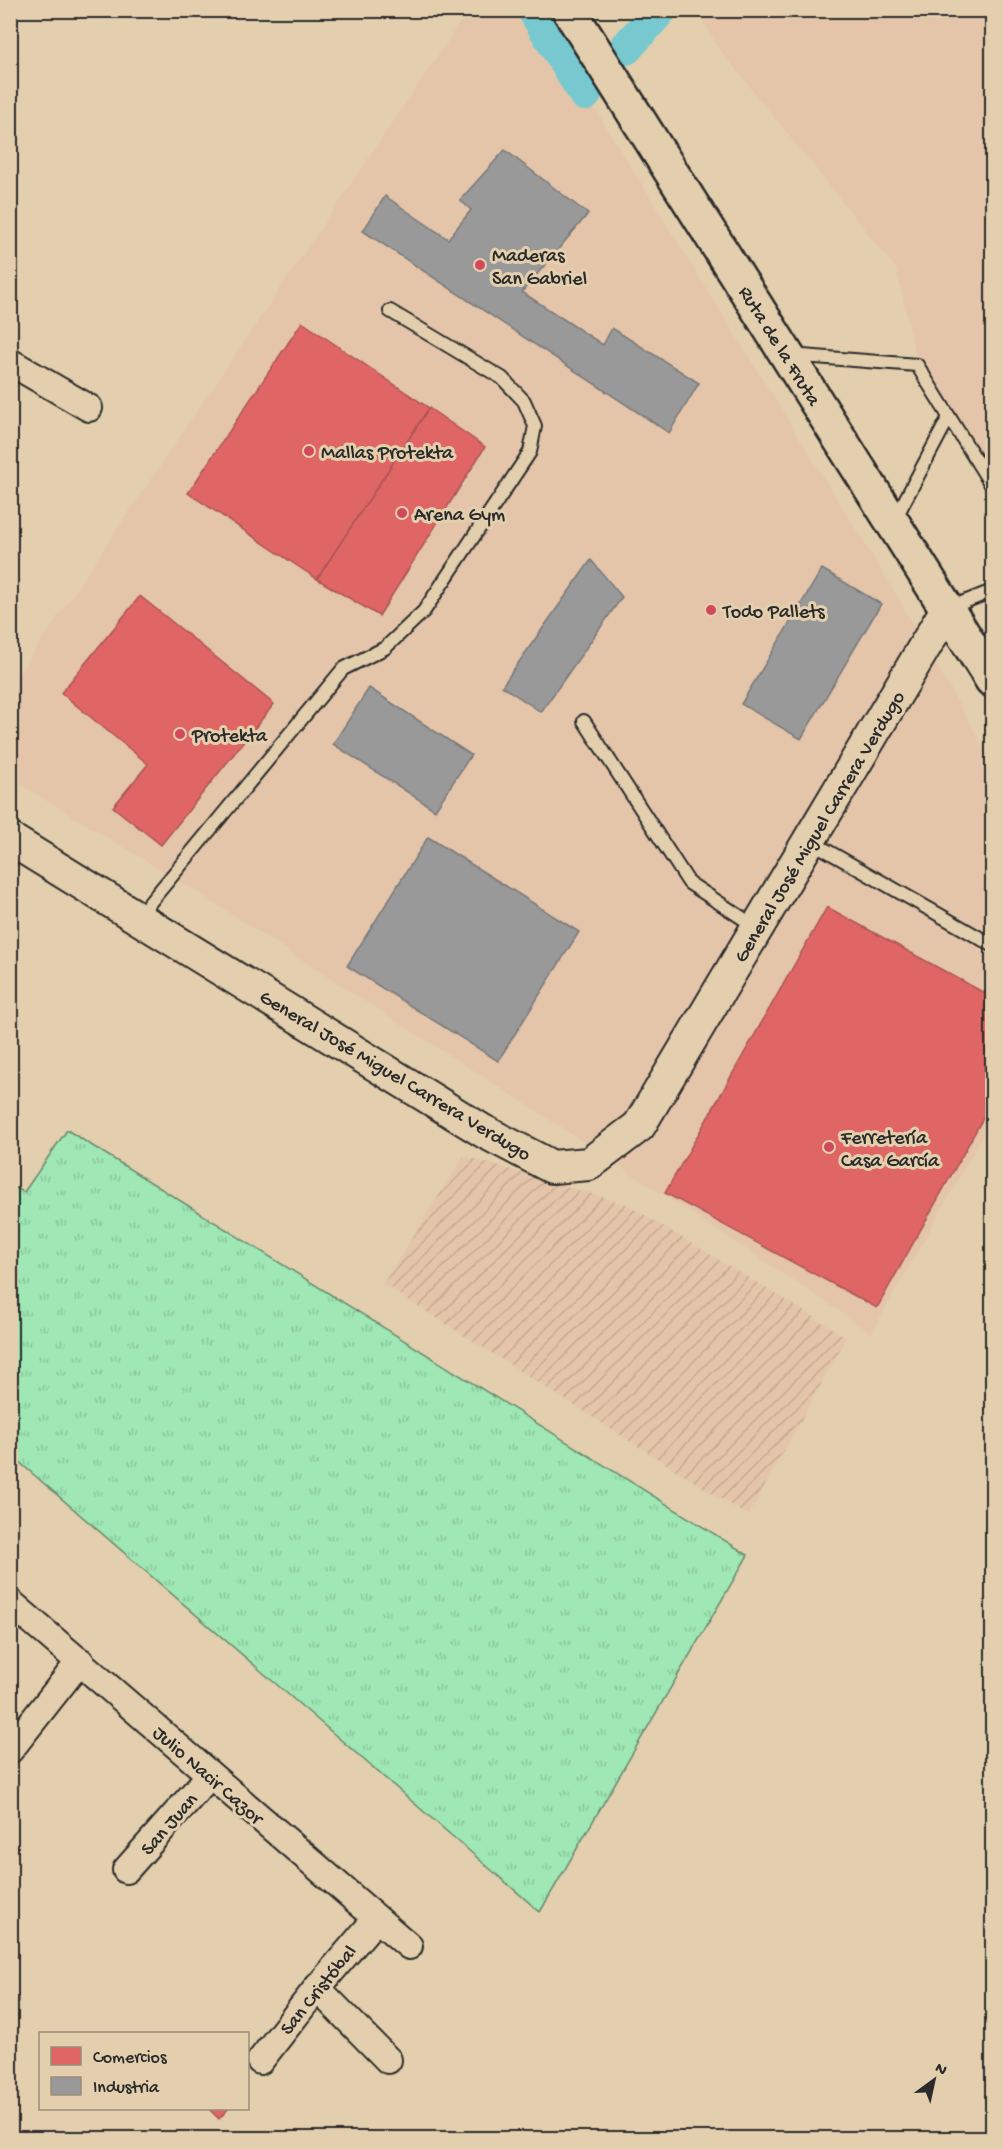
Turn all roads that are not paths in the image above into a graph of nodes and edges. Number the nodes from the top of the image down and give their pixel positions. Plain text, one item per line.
1 (569, 10) edge
2 (390, 311) dead end
3 (787, 354) junction
4 (10, 362) edge
5 (89, 408) dead end
6 (949, 417) junction
7 (993, 486) edge
8 (893, 523) junction
9 (993, 591) edge
10 (947, 609) junction
11 (993, 680) edge
12 (584, 722) dead end
13 (10, 839) edge
14 (810, 841) junction
15 (138, 918) junction
16 (757, 928) junction
17 (993, 945) edge
18 (10, 1602) edge
19 (80, 1662) junction
20 (10, 1750) edge
21 (210, 1774) junction
22 (126, 1870) dead end
23 (376, 1919) junction
24 (409, 1946) dead end
25 (317, 1988) junction
26 (388, 2060) dead end
27 (260, 2061) dead end

1 - 3 highway, Ruta de la Fruta
2 - 15 lane
3 - 6 lane
3 - 8 highway, Ruta de la Fruta
4 - 5 street
6 - 7 lane
6 - 8 lane
8 - 10 highway, Ruta de la Fruta
9 - 10 lane
10 - 11 highway, Ruta de la Fruta
10 - 14 street, General José Miguel Carrera Verdugo
12 - 16 lane
13 - 15 street, General José Miguel Carrera Verdugo
14 - 16 street, General José Miguel Carrera Verdugo
14 - 17 lane
15 - 16 street, General José Miguel Carrera Verdugo
18 - 19 street, Julio Nacir Cazor
19 - 20 street
19 - 21 street, Julio Nacir Cazor
21 - 22 street, San Juan
21 - 23 street, Julio Nacir Cazor
23 - 24 street, Julio Nacir Cazor
23 - 25 street, San Cristóbal
25 - 26 street
25 - 27 street, San Cristóbal

